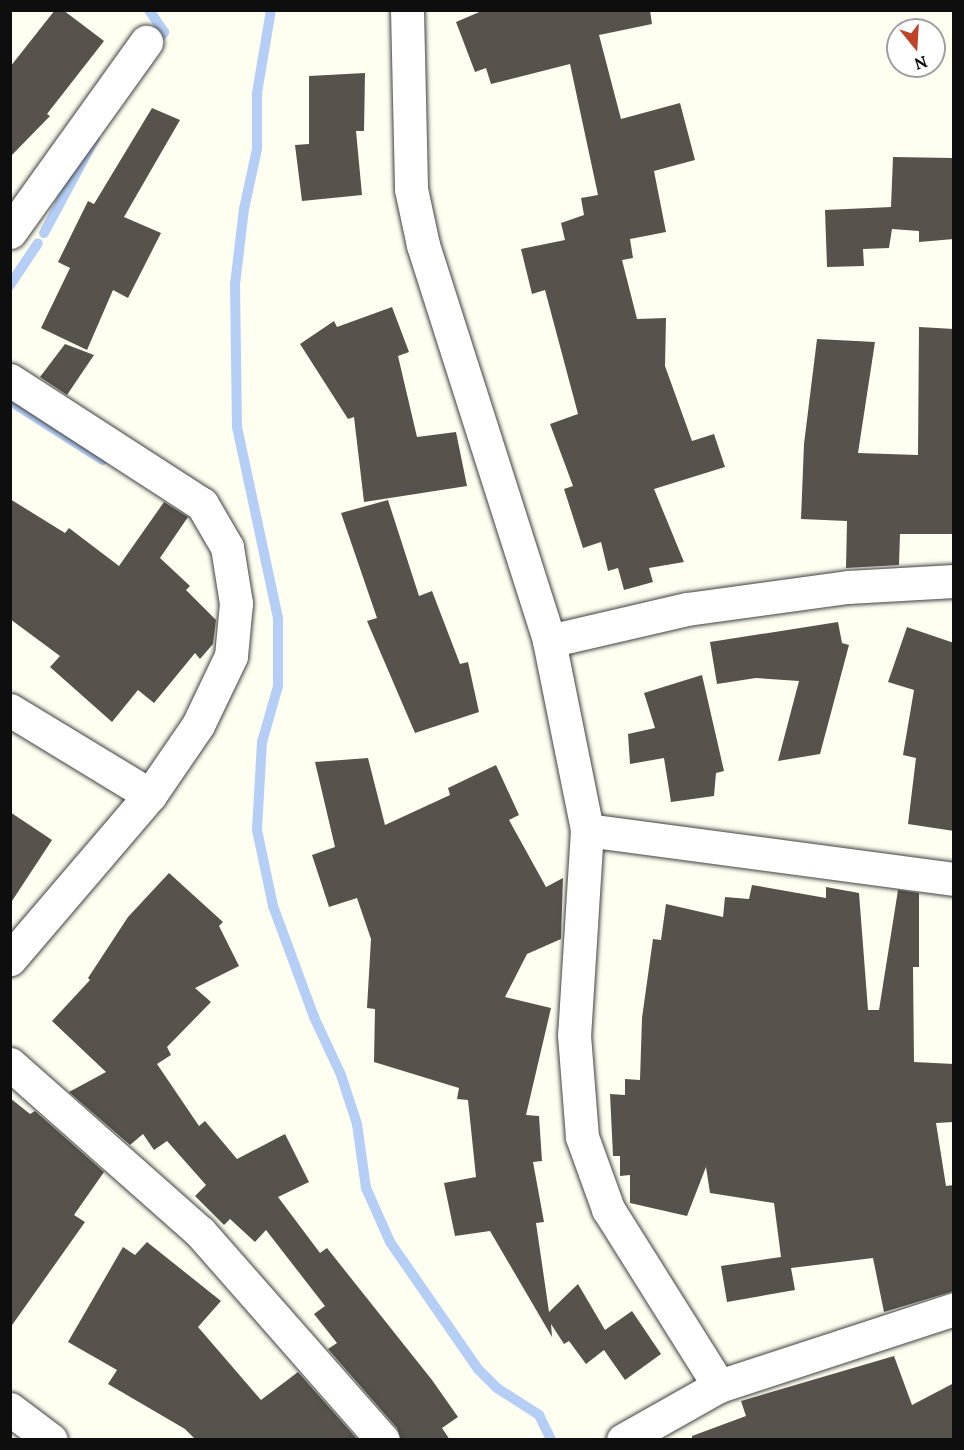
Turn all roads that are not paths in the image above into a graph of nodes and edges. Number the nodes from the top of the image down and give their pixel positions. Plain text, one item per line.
1 (406, 10) edge
2 (147, 42) dead end
3 (10, 232) edge
4 (10, 380) edge
5 (954, 581) edge
6 (549, 640) junction
7 (10, 710) edge
8 (150, 795) junction
9 (587, 830) junction
10 (954, 879) edge
11 (10, 959) edge
12 (10, 1064) edge
13 (954, 1309) edge
14 (719, 1386) junction
15 (10, 1409) edge
16 (51, 1440) edge
17 (383, 1440) edge
18 (623, 1440) edge

1 - 6 street
2 - 3 street
4 - 8 street
5 - 6 street
6 - 9 street
7 - 8 street
8 - 11 street
9 - 10 street
9 - 14 street
12 - 17 street
13 - 14 street
14 - 18 street
15 - 16 street

